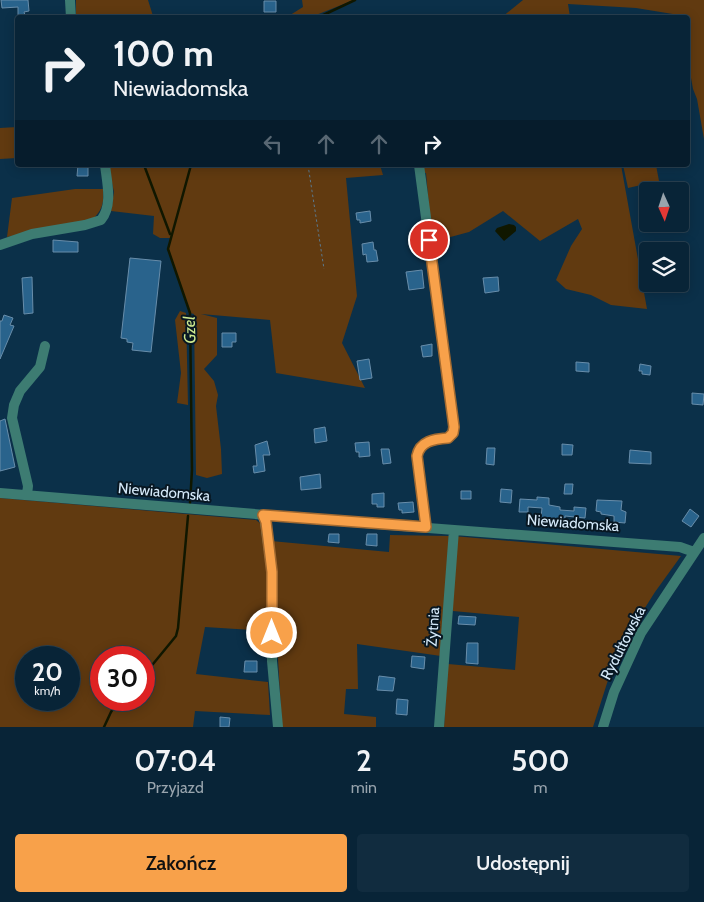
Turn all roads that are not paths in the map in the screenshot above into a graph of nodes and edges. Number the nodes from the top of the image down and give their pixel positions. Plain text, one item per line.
1 (70, 0) edge
2 (71, 15) edge
3 (105, 167) edge
4 (419, 167) edge
5 (0, 245) edge
6 (45, 346) dead end
7 (0, 493) edge
8 (27, 495) junction
9 (263, 515) junction
10 (426, 527) junction
11 (454, 530) junction
12 (704, 538) edge
13 (694, 552) junction
14 (278, 727) edge
15 (440, 727) edge
16 (603, 727) edge

1 - 2 street
3 - 5 street
4 - 10 street
6 - 8 street
7 - 8 street, Niewiadomska
8 - 9 street, Niewiadomska
9 - 10 street, Niewiadomska
9 - 14 street
10 - 11 street, Niewiadomska
11 - 13 street, Niewiadomska
11 - 15 street, Żytnia
12 - 13 street, Rydułtowska
13 - 16 street, Rydułtowska

